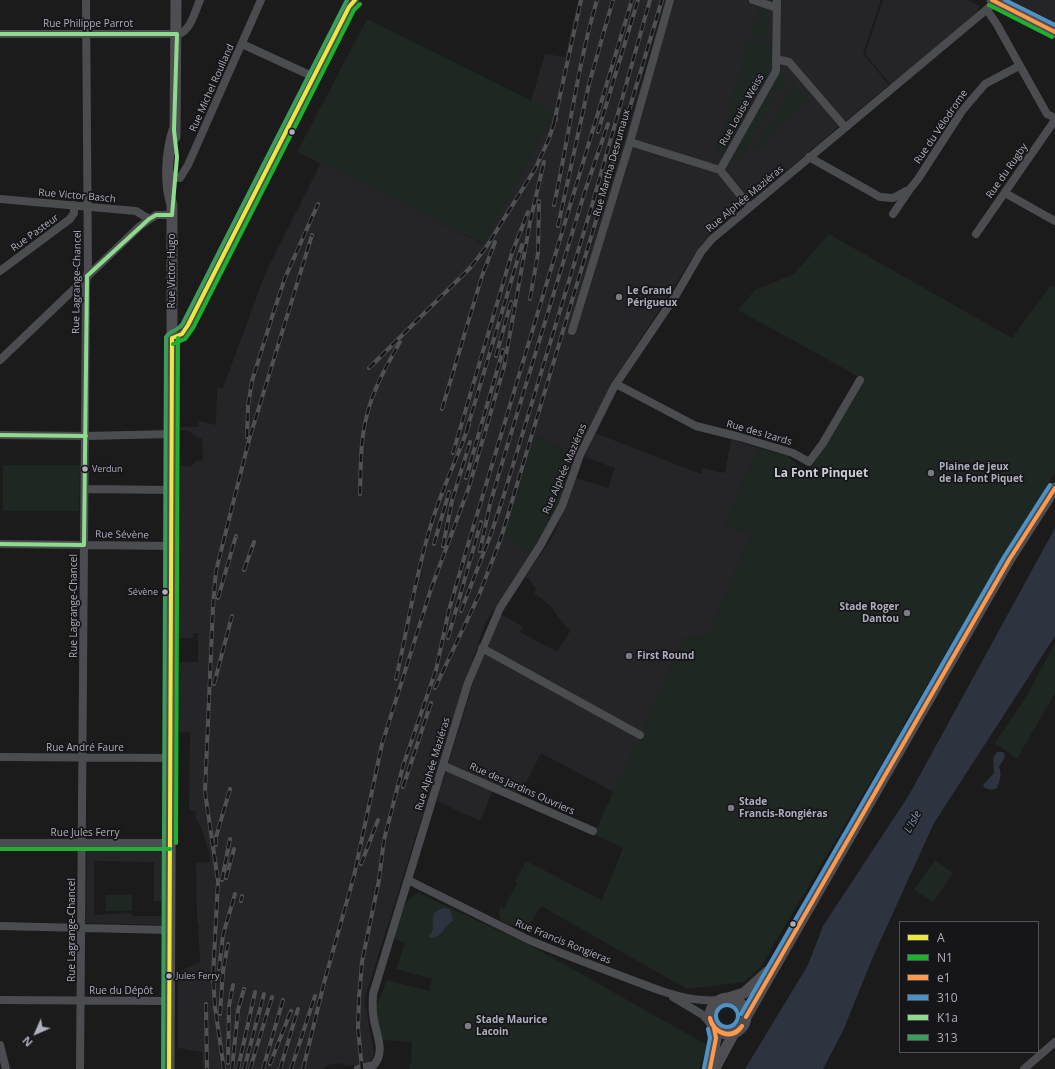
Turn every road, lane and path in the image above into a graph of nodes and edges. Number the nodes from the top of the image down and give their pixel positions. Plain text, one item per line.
1 (86, 0) edge
2 (170, 0) edge
3 (176, 0) edge
4 (200, 0) edge
5 (261, 0) edge
6 (355, 0) edge
7 (670, 0) edge
8 (753, 0) edge
9 (993, 3) edge
10 (777, 4) edge
11 (1055, 32) edge
12 (0, 34) edge
13 (174, 34) junction
14 (87, 35) junction
15 (242, 44) junction
16 (776, 60) junction
17 (1019, 66) junction
18 (314, 77) junction
19 (1055, 119) edge
20 (845, 128) junction
21 (630, 142) junction
22 (809, 157) junction
23 (720, 170) junction
24 (172, 175) junction
25 (910, 189) junction
26 (1004, 193) junction
27 (0, 199) edge
28 (74, 206) junction
29 (87, 207) junction
30 (750, 207) junction
31 (172, 210) junction
32 (893, 214) dead end
33 (149, 219) junction
34 (1055, 221) edge
35 (976, 234) dead end
36 (0, 271) edge
37 (87, 276) junction
38 (572, 331) dead end
39 (172, 338) junction
40 (0, 360) edge
41 (860, 380) dead end
42 (616, 384) junction
43 (172, 434) junction
44 (0, 435) edge
45 (86, 436) junction
46 (1055, 488) edge
47 (85, 489) junction
48 (172, 490) junction
49 (0, 544) edge
50 (84, 545) junction
51 (171, 546) junction
52 (482, 648) junction
53 (640, 734) dead end
54 (0, 757) edge
55 (83, 758) junction
56 (170, 758) junction
57 (444, 766) junction
58 (593, 831) dead end
59 (0, 842) edge
60 (82, 843) junction
61 (170, 843) junction
62 (408, 880) junction
63 (0, 926) edge
64 (82, 928) junction
65 (170, 930) junction
66 (782, 953) junction
67 (663, 992) junction
68 (723, 999) junction
69 (0, 1000) edge
70 (82, 1001) junction
71 (169, 1001) junction
72 (746, 1017) junction
73 (712, 1026) junction
74 (734, 1033) junction
75 (1055, 1042) edge
76 (0, 1047) edge
77 (6, 1069) edge
78 (80, 1069) edge
79 (169, 1069) edge
80 (358, 1069) edge
81 (710, 1069) edge
82 (715, 1069) edge
83 (1024, 1069) edge

1 - 14 street, Rue Lagrange-Chancel
2 - 13 main road, Rue Victor Hugo
3 - 13 main road, Rue Victor Hugo
4 - 13 street
5 - 15 street, Rue Michel Roulland
6 - 18 street
7 - 21 street, Rue Martha Desrumaux
8 - 10 street
9 - 11 main road
9 - 17 street
9 - 20 street, Rue Alphée Maziéras
10 - 16 street, Rue Louise Weiss
12 - 14 street, Rue Philippe Parrot
13 - 14 street, Rue Philippe Parrot
13 - 24 main road, Rue Victor Hugo
14 - 29 street, Rue Lagrange-Chancel
15 - 18 street
15 - 24 street, Rue Michel Roulland
16 - 20 street
16 - 23 street, Rue Louise Weiss
17 - 19 street
17 - 25 street, Rue du Vélodrome
18 - 39 street
19 - 26 street, Rue du Rugby
20 - 22 street, Rue Alphée Maziéras
21 - 23 street
21 - 38 street, Rue Martha Desrumaux
22 - 25 street
22 - 30 street, Rue Alphée Maziéras
23 - 30 street
24 - 31 main road, Rue Victor Hugo
25 - 32 street, Rue du Vélodrome
26 - 34 street
26 - 35 street, Rue du Rugby
27 - 28 street, Rue Victor Basch
28 - 29 street, Rue Victor Basch
28 - 36 street, Rue Pasteur
29 - 33 street, Rue Victor Basch
29 - 37 street, Rue Lagrange-Chancel
30 - 42 street, Rue Alphée Maziéras
31 - 33 street
31 - 39 main road, Rue Victor Hugo
33 - 37 street
37 - 40 street
37 - 45 street, Rue Lagrange-Chancel
39 - 43 main road, Rue Victor Hugo
41 - 42 street, Rue des Izards
42 - 52 street, Rue Alphée Maziéras
43 - 45 street
43 - 48 main road, Rue Victor Hugo
44 - 45 street
45 - 47 street, Rue Lagrange-Chancel
46 - 66 main road
47 - 48 street
47 - 50 street, Rue Lagrange-Chancel
48 - 51 main road, Rue Victor Hugo
49 - 50 street, Rue Sévène
50 - 51 street, Rue Sévène
50 - 55 street, Rue Lagrange-Chancel
51 - 56 main road, Rue Victor Hugo
52 - 53 street
52 - 57 street, Rue Alphée Maziéras
54 - 55 street, Rue André Faure
55 - 56 street, Rue André Faure
55 - 60 street, Rue Lagrange-Chancel
56 - 61 main road, Rue Victor Hugo
57 - 58 street, Rue des Jardins Ouvriers
57 - 62 street, Rue Alphée Maziéras
59 - 60 street, Rue Jules Ferry
60 - 61 street, Rue Jules Ferry
60 - 64 street, Rue Lagrange-Chancel
61 - 65 main road, Rue Victor Hugo
62 - 67 street, Rue Francis Rongieras
62 - 80 street, Rue Alphée Maziéras
63 - 64 street
64 - 65 street
64 - 70 street, Rue Lagrange-Chancel
65 - 71 main road, Rue Victor Hugo
66 - 68 main road
66 - 72 main road
67 - 68 street, Rue Francis Rongieras
67 - 73 street
68 - 72 main road
68 - 73 main road
69 - 70 street, Rue du Dépôt
70 - 71 street, Rue du Dépôt
70 - 78 street, Rue Lagrange-Chancel
71 - 79 main road, Rue Victor Hugo
72 - 74 main road
73 - 74 main road
73 - 81 main road
74 - 82 main road
75 - 83 street
76 - 77 street

